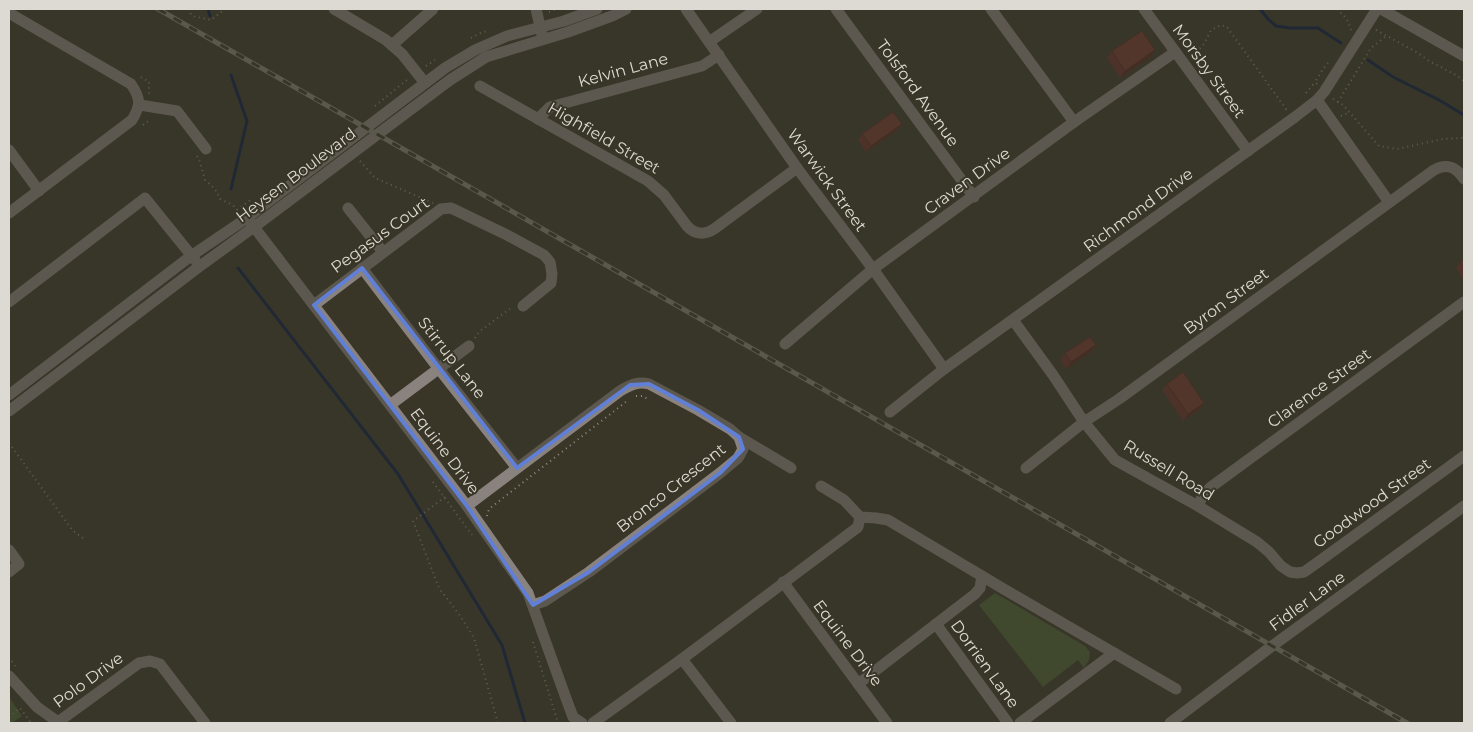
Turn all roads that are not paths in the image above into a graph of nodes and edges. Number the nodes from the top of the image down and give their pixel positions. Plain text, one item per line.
1 (334, 9) edge
2 (433, 9) edge
3 (536, 9) edge
4 (597, 9) edge
5 (626, 9) edge
6 (686, 9) edge
7 (757, 9) edge
8 (836, 9) edge
9 (990, 9) edge
10 (1144, 9) edge
11 (1377, 9) edge
12 (1381, 9) edge
13 (9, 12) edge
14 (542, 34) junction
15 (709, 42) junction
16 (392, 45) junction
17 (1175, 52) junction
18 (718, 55) junction
19 (1464, 56) edge
20 (425, 83) junction
21 (480, 86) dead end
22 (1320, 96) junction
23 (140, 105) junction
24 (538, 119) junction
25 (1074, 122) junction
26 (9, 150) edge
27 (200, 150) road end
28 (1248, 151) junction
29 (797, 168) junction
30 (1464, 179) edge
31 (39, 191) junction
32 (974, 197) junction
33 (1389, 202) junction
34 (348, 208) dead end
35 (9, 213) edge
36 (247, 218) junction
37 (254, 227) junction
38 (383, 252) junction
39 (191, 256) junction
40 (200, 266) junction
41 (362, 268) junction
42 (873, 270) junction
43 (9, 302) edge
44 (1464, 302) edge
45 (314, 304) junction
46 (523, 306) road end
47 (1014, 320) junction
48 (785, 344) dead end
49 (469, 346) road end
50 (439, 369) junction
51 (944, 369) junction
52 (9, 395) edge
53 (390, 405) junction
54 (12, 409) edge
55 (890, 412) dead end
56 (1084, 422) junction
57 (739, 437) junction
58 (1464, 456) edge
59 (517, 468) junction
60 (791, 468) dead end
61 (1026, 468) dead end
62 (821, 486) dead end
63 (467, 506) junction
64 (1198, 506) junction
65 (1464, 506) edge
66 (860, 517) junction
67 (9, 550) edge
68 (9, 572) edge
69 (1297, 573) joint
70 (982, 576) junction
71 (783, 582) junction
72 (533, 605) junction
73 (936, 624) junction
74 (1114, 653) junction
75 (682, 658) junction
76 (9, 676) edge
77 (858, 684) junction
78 (1176, 689) dead end
79 (608, 720) edge
80 (58, 723) edge
81 (205, 723) edge
82 (582, 723) edge
83 (593, 723) edge
84 (731, 723) edge
85 (887, 723) edge
86 (1008, 723) edge
87 (1020, 723) edge
88 (1170, 723) edge

1 - 16 street
2 - 16 street
3 - 14 street
4 - 14 street, Heysen Boulevard
5 - 14 street, Heysen Boulevard
6 - 15 street, Warwick Street
7 - 15 street
8 - 32 street, Tolsford Avenue
9 - 25 street
10 - 17 street, Morsby Street
11 - 22 street, Richmond Drive
12 - 19 street
13 - 23 street
14 - 20 street, Heysen Boulevard
14 - 37 street, Heysen Boulevard
15 - 18 street, Warwick Street
16 - 20 street
17 - 25 street, Craven Drive
17 - 28 street, Morsby Street
18 - 24 street, Kelvin Lane
18 - 29 street, Warwick Street
20 - 36 street, Heysen Boulevard
21 - 24 street, Highfield Street
22 - 28 street, Richmond Drive
22 - 33 street
23 - 27 street
23 - 31 street
24 - 29 street, Highfield Street
25 - 32 street, Craven Drive
26 - 31 street
28 - 47 street, Richmond Drive
29 - 42 street, Warwick Street
30 - 33 street, Byron Street
31 - 35 street
32 - 42 street, Craven Drive
33 - 56 street, Byron Street
34 - 38 street
36 - 37 street, Equine Drive
36 - 39 street, Heysen Boulevard
37 - 40 street, Heysen Boulevard
37 - 45 street, Equine Drive
38 - 41 street, Pegasus Court
38 - 46 street, Pegasus Court
39 - 40 street
39 - 43 street
39 - 52 street, Heysen Boulevard
40 - 54 street, Heysen Boulevard
41 - 45 street, Pegasus Court
41 - 50 street, Stirrup Lane
42 - 48 street, Craven Drive
42 - 51 street, Warwick Street
44 - 64 street, Clarence Street
45 - 53 street, Equine Drive
47 - 51 street, Richmond Drive
47 - 56 street, Russell Road
49 - 50 street
50 - 53 street
50 - 59 street, Stirrup Lane
51 - 55 street, Richmond Drive
52 - 54 street
53 - 63 street, Equine Drive
56 - 61 street, Byron Street
56 - 64 street, Russell Road
57 - 59 street, Bronco Crescent
57 - 60 street
57 - 72 street, Bronco Crescent
58 - 69 street, Goodwood Street
59 - 63 street, Bronco Crescent
62 - 66 street
63 - 72 street, Equine Drive
64 - 69 street, Russell Road
65 - 88 street, Fidler Lane
66 - 70 street
66 - 71 street
67 - 68 street
70 - 73 street
70 - 74 street
71 - 75 street
71 - 77 street, Equine Drive
72 - 82 street, Equine Drive
73 - 77 street
73 - 86 street, Dorrien Lane
74 - 78 street
74 - 87 street
75 - 79 street
75 - 84 street
76 - 80 street, Polo Drive
77 - 85 street, Equine Drive
79 - 83 street
80 - 81 street, Polo Drive

